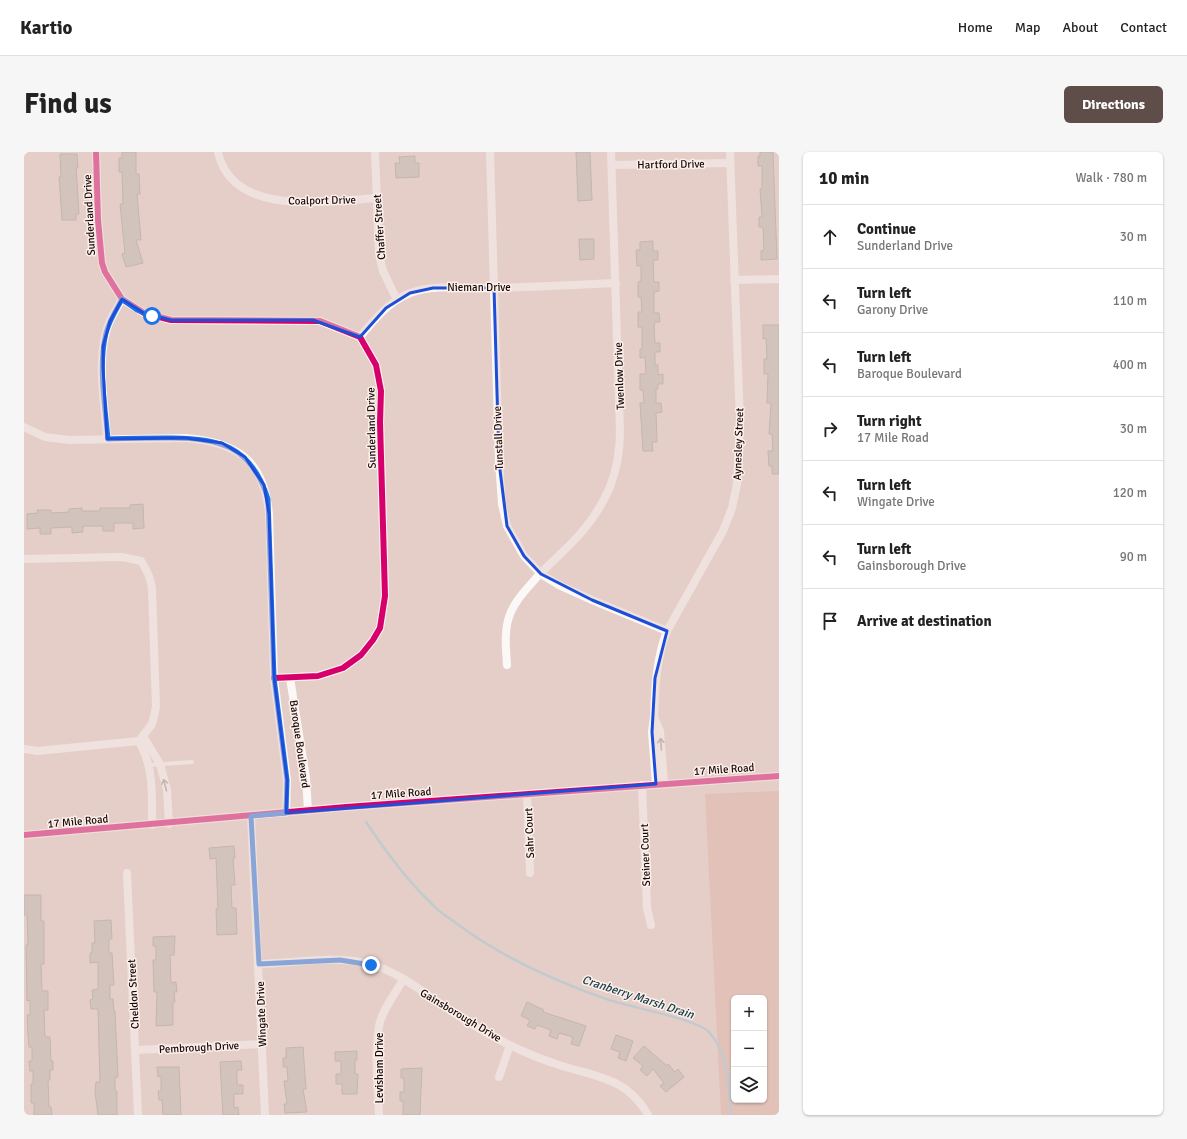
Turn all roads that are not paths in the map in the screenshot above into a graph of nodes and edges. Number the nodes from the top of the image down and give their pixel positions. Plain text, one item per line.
1 (96, 152) edge
2 (218, 152) edge
3 (375, 152) edge
4 (490, 152) edge
5 (612, 152) edge
6 (730, 152) edge
7 (730, 163) junction
8 (612, 165) junction
9 (377, 198) junction
10 (779, 279) edge
11 (734, 280) junction
12 (616, 283) junction
13 (494, 288) junction
14 (122, 299) junction
15 (397, 300) junction
16 (360, 337) junction
17 (24, 427) edge
18 (108, 439) junction
19 (24, 559) edge
20 (541, 574) junction
21 (667, 631) junction
22 (507, 665) dead end
23 (274, 678) junction
24 (290, 678) junction
25 (141, 738) junction
26 (24, 749) edge
27 (192, 762) dead end
28 (160, 764) junction
29 (150, 765) junction
30 (779, 776) edge
31 (660, 783) junction
32 (642, 785) junction
33 (527, 794) junction
34 (308, 811) junction
35 (286, 813) junction
36 (251, 816) junction
37 (169, 824) junction
38 (152, 825) junction
39 (24, 835) edge
40 (127, 873) dead end
41 (530, 873) dead end
42 (650, 925) dead end
43 (259, 964) junction
44 (403, 980) junction
45 (262, 1044) junction
46 (510, 1045) junction
47 (136, 1050) junction
48 (499, 1077) dead end
49 (138, 1115) edge
50 (265, 1115) edge
51 (379, 1115) edge
52 (648, 1115) edge

1 - 14 street, Sunderland Drive
2 - 9 street, Coalport Drive
3 - 9 street, Chaffer Street
4 - 13 street, Tunstall Drive
5 - 8 street, Twenlow Drive
6 - 7 street, Aynesley Street
7 - 8 street, Hartford Drive
7 - 11 street, Aynesley Street
8 - 12 street, Twenlow Drive
9 - 15 street, Chaffer Street
10 - 11 street
11 - 21 street, Aynesley Street
12 - 13 street, Nieman Drive
12 - 20 street, Twenlow Drive
13 - 15 street, Nieman Drive
13 - 20 street, Tunstall Drive
14 - 16 street, Sunderland Drive
14 - 18 street
15 - 16 street, Nieman Drive
16 - 24 street, Sunderland Drive
17 - 18 street, Baroque Boulevard
18 - 23 street, Baroque Boulevard
19 - 25 street
20 - 21 street, Tunstall Drive
20 - 22 street, Twenlow Drive
21 - 31 street, Aynesley Street
23 - 24 street, Sunderland Drive
23 - 35 street, Baroque Boulevard
24 - 34 street, Baroque Boulevard
25 - 26 street
25 - 28 street
25 - 29 street
27 - 28 lane
28 - 29 lane
37 -> 28 street
29 - 38 street
30 - 31 street, 17 Mile Road
31 - 32 street, 17 Mile Road
32 - 33 street, 17 Mile Road
32 - 42 street, Steiner Court
33 - 34 street, 17 Mile Road
33 - 41 street, Sahr Court
34 - 35 street, 17 Mile Road
35 - 36 street, 17 Mile Road
36 - 37 street, 17 Mile Road
36 - 43 street, Wingate Drive
37 - 38 street, 17 Mile Road
38 - 39 street, 17 Mile Road
40 - 47 street, Cheldon Street
43 - 44 street, Gainsborough Drive
43 - 45 street, Wingate Drive
44 - 46 street, Gainsborough Drive
44 - 51 street, Levisham Drive
45 - 47 street, Pembrough Drive
45 - 50 street, Wingate Drive
46 - 48 street
46 - 52 street, Gainsborough Drive
47 - 49 street, Cheldon Street

